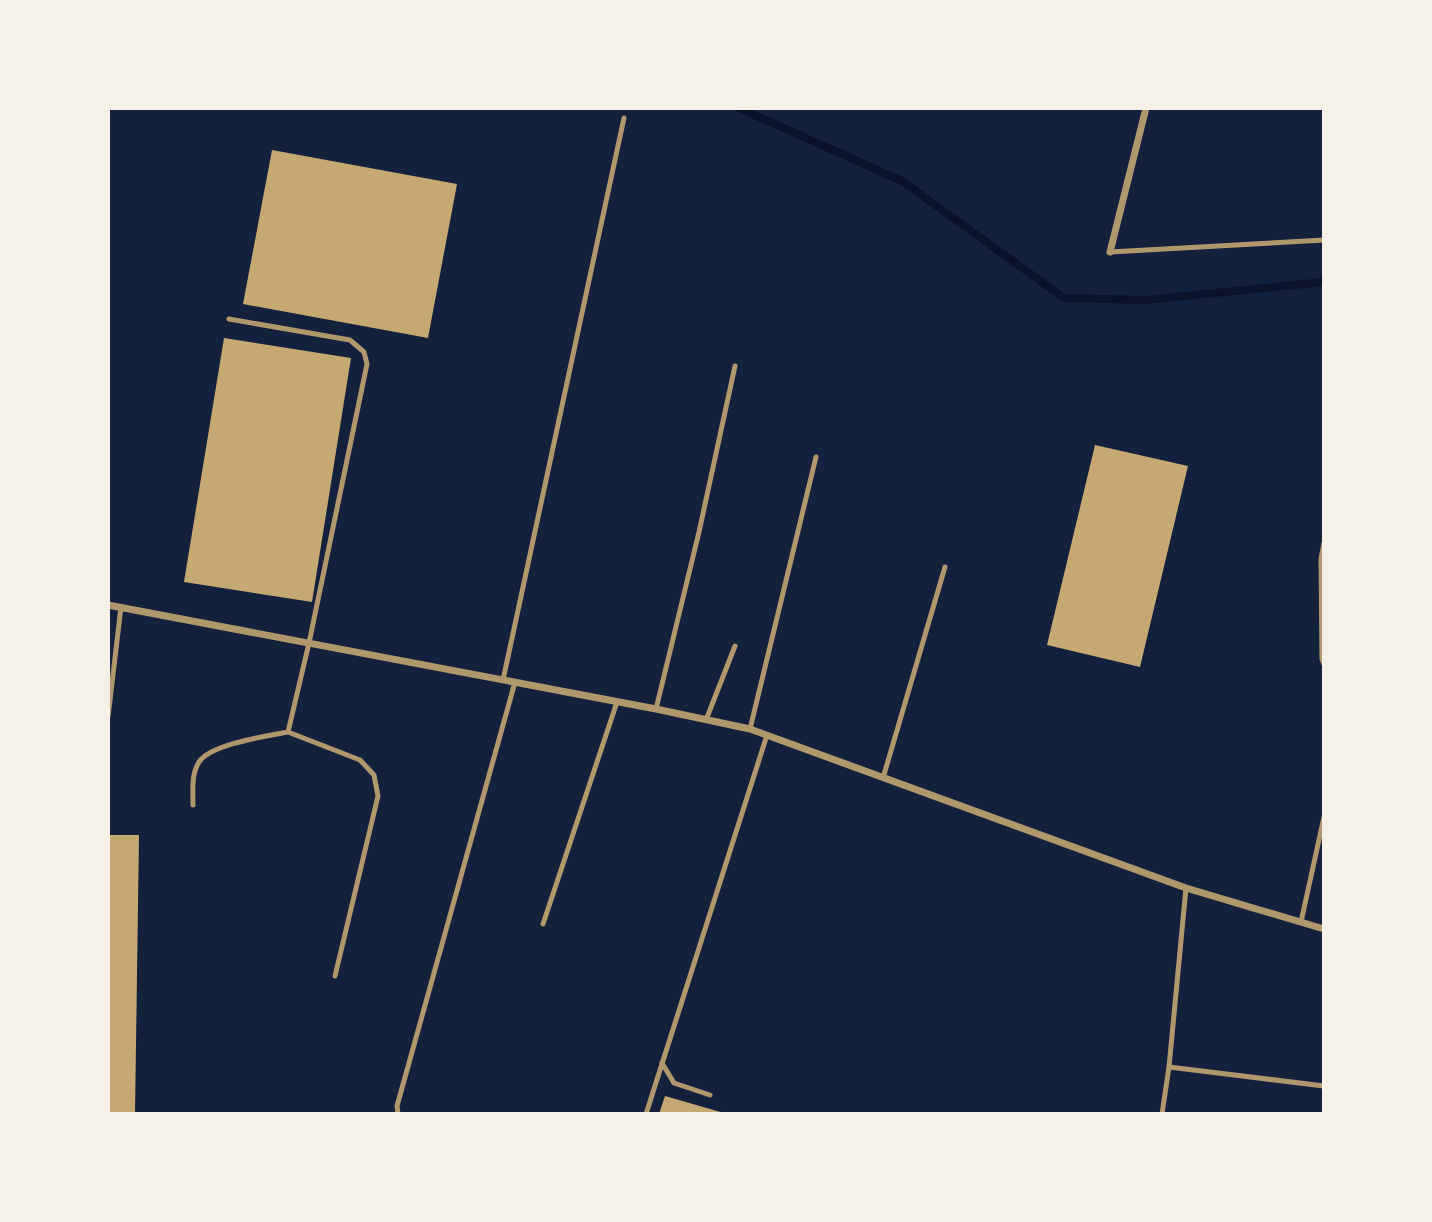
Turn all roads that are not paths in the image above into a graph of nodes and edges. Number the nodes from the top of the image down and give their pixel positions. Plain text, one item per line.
1 (1146, 108) edge
2 (624, 117) dead end
3 (1324, 240) edge
4 (1111, 252) joint
5 (229, 319) dead end
6 (735, 366) dead end
7 (817, 457) dead end
8 (1324, 543) edge
9 (945, 567) dead end
10 (108, 605) edge
11 (121, 607) junction
12 (309, 643) junction
13 (735, 646) dead end
14 (1324, 664) edge
15 (503, 680) junction
16 (515, 682) junction
17 (617, 702) junction
18 (656, 709) junction
19 (108, 717) edge
20 (706, 720) junction
21 (750, 729) junction
22 (288, 732) junction
23 (767, 735) junction
24 (883, 778) junction
25 (193, 805) dead end
26 (1324, 817) edge
27 (1186, 888) junction
28 (1301, 922) junction
29 (543, 924) dead end
30 (1324, 929) edge
31 (335, 976) dead end
32 (662, 1063) junction
33 (1169, 1067) junction
34 (1324, 1086) edge
35 (710, 1095) dead end
36 (398, 1114) edge
37 (646, 1114) edge
38 (1162, 1114) edge

1 - 4 street
2 - 15 lane
3 - 4 lane
5 - 12 lane
6 - 18 lane
7 - 21 lane
8 - 14 lane
9 - 24 lane
10 - 11 street
11 - 12 street
11 - 19 lane
12 - 15 street
12 - 22 lane
13 - 20 lane
15 - 16 street
16 - 17 street
16 - 36 lane
17 - 18 street
17 - 29 lane
18 - 20 street
20 - 21 street
21 - 23 street
22 - 25 lane
22 - 31 lane
23 - 24 street
23 - 32 lane
24 - 27 street
26 - 28 lane
27 - 28 street
27 - 33 lane
28 - 30 street
32 - 35 lane
32 - 37 lane
33 - 34 lane
33 - 38 lane

